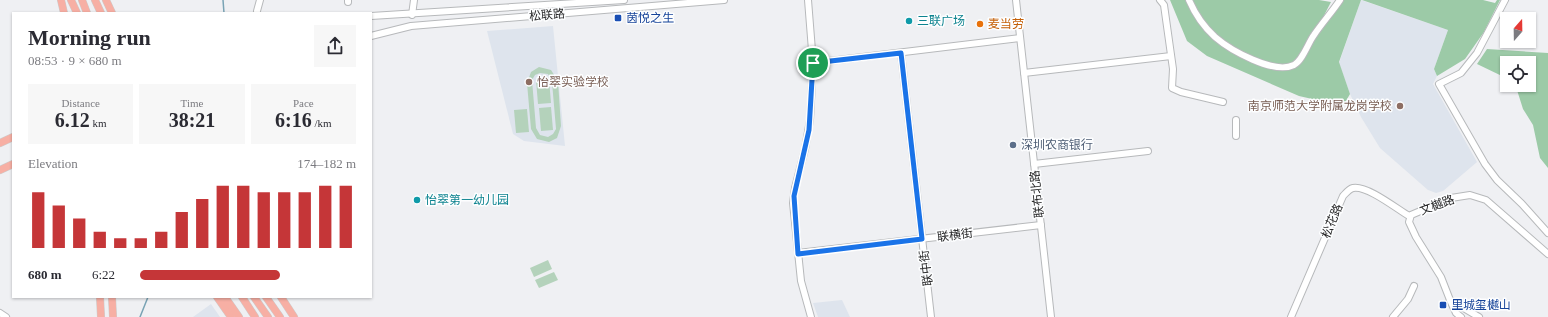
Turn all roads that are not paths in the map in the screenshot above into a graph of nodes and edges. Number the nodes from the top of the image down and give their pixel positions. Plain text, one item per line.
1 (61, 0) edge
2 (71, 0) edge
3 (82, 0) edge
4 (96, 0) edge
5 (106, 0) edge
6 (260, 0) edge
7 (414, 0) edge
8 (624, 0) edge
9 (724, 0) edge
10 (808, 0) edge
11 (1016, 0) edge
12 (1160, 0) edge
13 (1189, 0) edge
14 (1340, 0) edge
15 (1504, 0) edge
16 (552, 3) edge
17 (64, 12) edge
18 (77, 12) edge
19 (87, 12) edge
20 (101, 12) edge
21 (112, 12) edge
22 (257, 12) dead end
23 (412, 15) junction
24 (550, 15) junction
25 (372, 16) edge
26 (372, 36) edge
27 (1020, 38) junction
28 (901, 53) junction
29 (1171, 56) junction
30 (813, 63) junction
31 (1024, 73) junction
32 (1223, 102) dead end
33 (1236, 120) dead end
34 (1236, 136) dead end
35 (12, 137) edge
36 (0, 143) edge
37 (1148, 151) dead end
38 (12, 164) edge
39 (1034, 164) junction
40 (1, 170) edge
41 (1409, 216) junction
42 (1041, 225) junction
43 (1548, 233) edge
44 (922, 239) junction
45 (1546, 250) edge
46 (798, 254) junction
47 (1414, 286) dead end
48 (100, 298) edge
49 (112, 298) edge
50 (218, 298) edge
51 (226, 298) edge
52 (243, 298) edge
53 (255, 298) edge
54 (267, 298) edge
55 (282, 298) edge
56 (1450, 300) junction
57 (0, 313) edge
58 (6, 317) edge
59 (101, 317) edge
60 (113, 317) edge
61 (231, 317) edge
62 (239, 317) edge
63 (256, 317) edge
64 (268, 317) edge
65 (280, 317) edge
66 (294, 317) edge
67 (811, 317) edge
68 (932, 317) edge
69 (1051, 317) edge
70 (1291, 317) edge
71 (1393, 317) edge
72 (1461, 317) edge
73 (1479, 317) edge

1 - 17 main road
2 - 18 main road
3 - 19 main road
4 - 20 main road
5 - 21 main road
6 - 22 street
7 - 23 street
8 - 16 street, 松联路
9 - 24 street, 松联路
10 - 30 street
11 - 27 street, 联布北路
12 - 29 street
13 - 14 street
15 - 43 street
16 - 23 street, 松联路
16 - 24 street
23 - 25 street, 松联路
24 - 26 street, 松联路
27 - 28 street
27 - 31 street, 联布北路
28 - 30 street
28 - 44 street, 联中街
29 - 31 street
29 - 32 street
30 - 46 street
31 - 39 street, 联布北路
33 - 34 street
35 - 36 main road
37 - 39 street
38 - 40 main road
39 - 42 street, 联布北路
41 - 45 street, 文樾路
41 - 56 street, 文樾路
41 - 70 street, 松花路
42 - 44 street, 联横街
42 - 69 street, 联布北路
44 - 46 street, 联横街
44 - 68 street, 联中街
46 - 67 street
47 - 71 street
48 - 59 main road
49 - 60 main road
50 - 61 main road
51 - 62 main road
52 - 63 main road
53 - 64 main road
54 - 65 main road
55 - 66 main road
56 - 72 street, 文樾路
56 - 73 street
57 - 58 street

